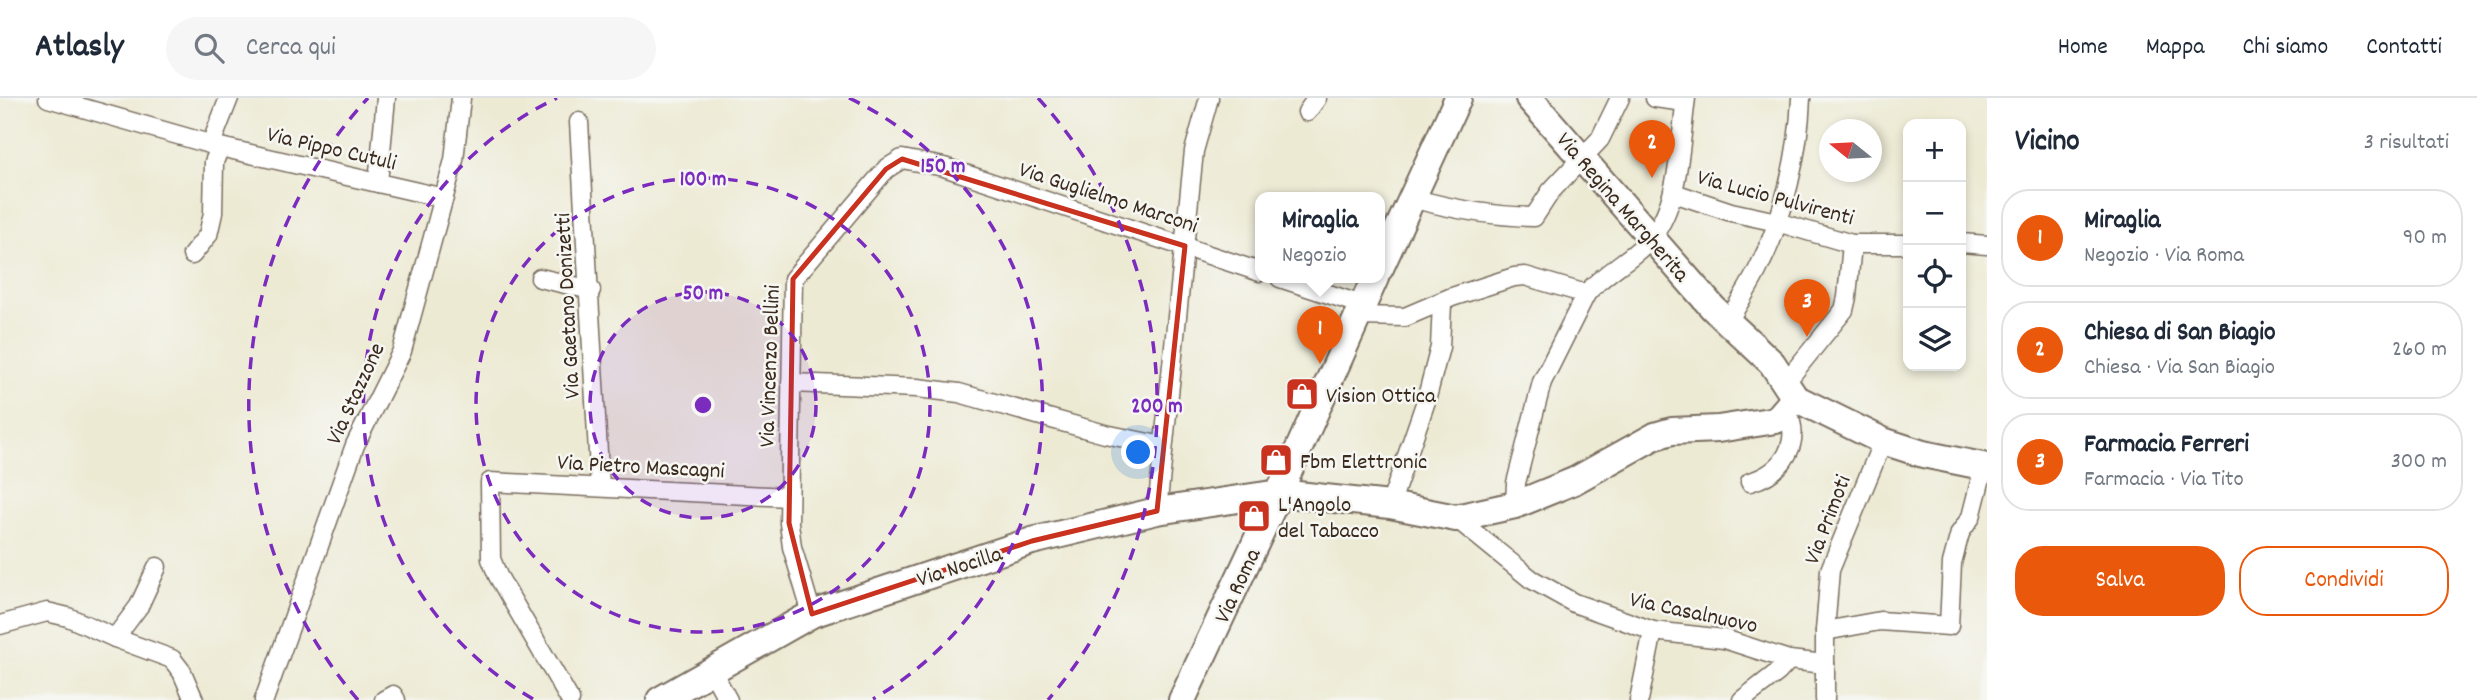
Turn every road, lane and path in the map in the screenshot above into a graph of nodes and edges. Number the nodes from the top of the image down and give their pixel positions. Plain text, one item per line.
1 (48, 98) edge
2 (229, 98) edge
3 (386, 98) edge
4 (461, 98) edge
5 (1209, 98) edge
6 (1458, 98) edge
7 (1530, 98) edge
8 (1620, 98) edge
9 (1655, 98) edge
10 (1801, 98) edge
11 (1685, 100) edge
12 (84, 103) edge
13 (579, 122) dead end
14 (215, 146) junction
15 (1583, 158) junction
16 (902, 159) joint
17 (378, 183) junction
18 (1674, 193) junction
19 (444, 198) junction
20 (1412, 198) junction
21 (1777, 222) junction
22 (1651, 238) junction
23 (1966, 243) edge
24 (1852, 244) junction
25 (1903, 244) edge
26 (1987, 244) edge
27 (1185, 247) junction
28 (192, 255) dead end
29 (1385, 257) edge
30 (1255, 270) edge
31 (540, 278) dead end
32 (1292, 283) edge
33 (1373, 283) edge
34 (591, 290) junction
35 (1586, 294) junction
36 (1442, 303) junction
37 (1360, 310) junction
38 (1728, 314) junction
39 (791, 383) junction
40 (1784, 400) junction
41 (1883, 441) junction
42 (1164, 446) junction
43 (1985, 467) edge
44 (1750, 482) dead end
45 (600, 487) junction
46 (1279, 493) junction
47 (788, 497) junction
48 (1390, 505) junction
49 (1515, 505) junction
50 (1157, 511) junction
51 (1456, 518) junction
52 (158, 567) dead end
53 (812, 614) junction
54 (0, 625) edge
55 (1653, 631) junction
56 (1825, 631) junction
57 (115, 638) junction
58 (1789, 660) junction
59 (1825, 664) junction
60 (712, 671) junction
61 (194, 700) edge
62 (264, 700) edge
63 (384, 700) edge
64 (396, 700) edge
65 (570, 700) edge
66 (660, 700) edge
67 (728, 700) edge
68 (1182, 700) edge
69 (1639, 700) edge
70 (1742, 700) edge
71 (1825, 700) edge

1 - 12 street, Via Pippo Cutuli
2 - 14 street
3 - 17 street
4 - 19 street, Via Stazzone
5 - 27 street
6 - 20 street
7 - 15 street, Via Regina Margherita
8 - 15 street
9 - 11 street
10 - 21 street
11 - 18 street
12 - 14 street, Via Pippo Cutuli
13 - 34 street, Via Gaetano Donizetti
14 - 17 street, Via Pippo Cutuli
14 - 28 street
15 - 20 street
15 - 22 street, Via Regina Margherita
16 - 27 street, Via Guglielmo Marconi
16 - 39 street, Via Vincenzo Bellini
17 - 19 street, Via Pippo Cutuli
18 - 21 street, Via Lucio Pulvirenti
18 - 22 street
19 - 62 street, Via Stazzone
20 - 29 street
21 - 24 street, Via Lucio Pulvirenti
21 - 38 street
22 - 35 street
22 - 38 street, Via Regina Margherita
23 - 26 street
24 - 25 street, Via Lucio Pulvirenti
24 - 40 street
27 - 30 street, Via Guglielmo Marconi
27 - 42 street
31 - 34 street
32 - 37 street
33 - 37 street, Via Roma
34 - 45 street, Via Gaetano Donizetti
35 - 36 street
35 - 49 street
36 - 37 street
36 - 48 street
37 - 46 street, Via Roma
38 - 40 street, Via Regina Margherita
39 - 42 street
39 - 47 street, Via Vincenzo Bellini
40 - 41 street
40 - 44 street
40 - 49 street
41 - 43 street
41 - 56 street, Via Primoti
42 - 50 street
43 - 56 street
45 - 47 street, Via Pietro Mascagni
45 - 65 street, Via Pietro Mascagni
46 - 48 street, Via Nocilla
46 - 50 street, Via Nocilla
46 - 68 street, Via Roma
47 - 53 street, Via Vincenzo Bellini
48 - 51 street, Via Nocilla
49 - 51 street
50 - 53 street, Via Nocilla
51 - 55 street, Via Casalnuovo
52 - 57 street
53 - 60 street, Via Nocilla
54 - 57 street
55 - 58 street, Via Casalnuovo
55 - 69 street
56 - 59 street, Via Primoti
57 - 61 street
58 - 59 street, Via Casalnuovo
58 - 70 street
59 - 71 street, Via Primoti
60 - 66 street, Via Nocilla
60 - 67 street
63 - 64 street

